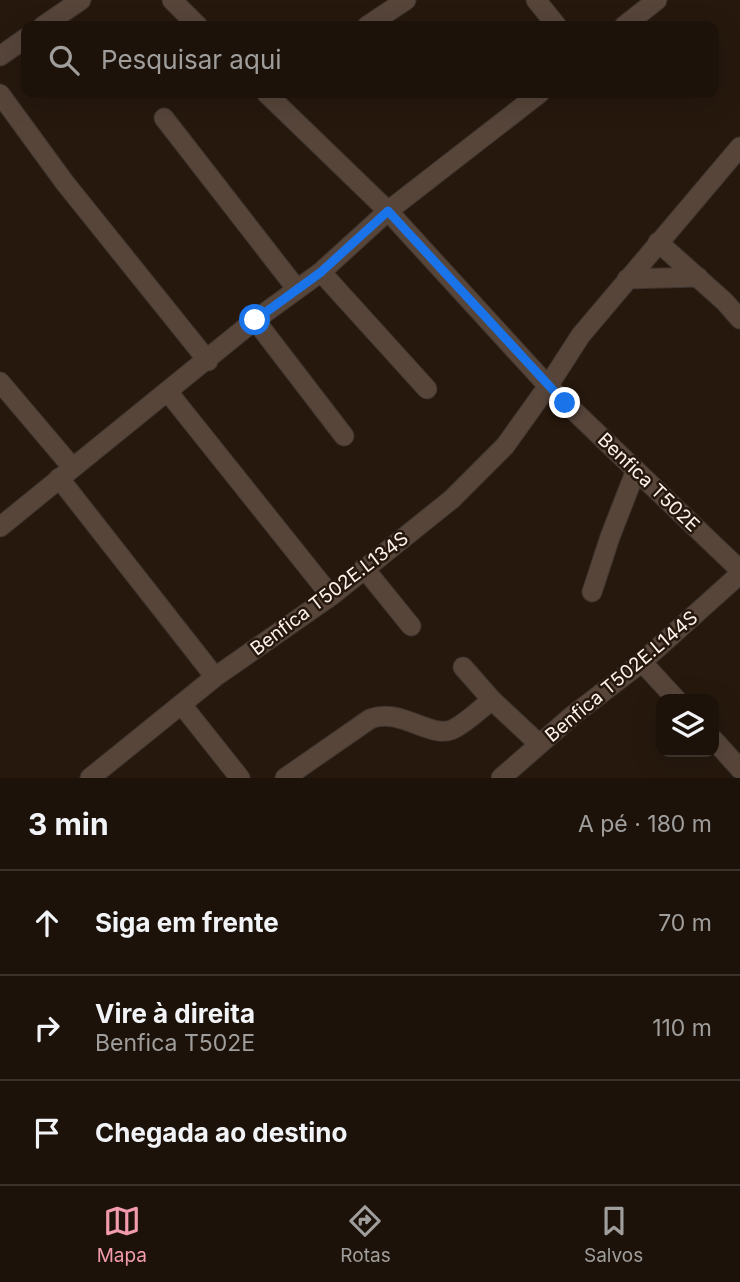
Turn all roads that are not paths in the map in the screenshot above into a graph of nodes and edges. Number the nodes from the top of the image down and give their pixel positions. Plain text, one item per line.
1 (81, 0) edge
2 (172, 0) edge
3 (406, 0) edge
4 (536, 0) edge
5 (654, 1) edge
6 (50, 21) edge
7 (193, 21) edge
8 (374, 21) edge
9 (553, 21) edge
10 (630, 21) edge
11 (21, 41) edge
12 (0, 56) edge
13 (273, 98) edge
14 (534, 98) edge
15 (2, 100) edge
16 (164, 118) dead end
17 (740, 146) edge
18 (388, 211) junction
19 (658, 242) junction
20 (321, 272) junction
21 (698, 277) junction
22 (627, 279) junction
23 (296, 288) junction
24 (740, 319) edge
25 (255, 320) junction
26 (208, 361) junction
27 (0, 382) edge
28 (548, 386) junction
29 (427, 389) dead end
30 (168, 393) junction
31 (344, 436) dead end
32 (636, 470) junction
33 (65, 472) junction
34 (0, 527) edge
35 (364, 568) junction
36 (740, 572) edge
37 (592, 592) dead end
38 (331, 596) junction
39 (411, 625) dead end
40 (642, 662) junction
41 (463, 667) dead end
42 (215, 677) junction
43 (671, 694) edge
44 (492, 700) junction
45 (182, 705) junction
46 (539, 744) junction
47 (719, 746) edge
48 (740, 769) edge
49 (90, 778) edge
50 (240, 778) edge
51 (285, 778) edge
52 (501, 778) edge

1 - 6 street
2 - 7 street
3 - 8 street
4 - 9 street
5 - 10 street
11 - 12 street
13 - 18 street, Benfica T502E
14 - 18 street
15 - 26 street
16 - 23 street
17 - 19 street, Benfica T502E.L134S
18 - 20 street
18 - 28 street, Benfica T502E
19 - 21 street
19 - 22 street, Benfica T502E.L134S
20 - 23 street
20 - 29 street
21 - 22 street
21 - 24 street
22 - 28 street, Benfica T502E.L134S
23 - 25 street
25 - 26 street
25 - 31 street
26 - 30 street
27 - 33 street
28 - 32 street, Benfica T502E
28 - 35 street, Benfica T502E.L134S
30 - 33 street
30 - 38 street
32 - 36 street, Benfica T502E
32 - 37 street
33 - 34 street
33 - 42 street
35 - 38 street, Benfica T502E.L134S
35 - 39 street
36 - 40 street, Benfica T502E.L144S
38 - 42 street, Benfica T502E.L134S
40 - 43 street
40 - 46 street, Benfica T502E.L144S
41 - 44 street
42 - 45 street, Benfica T502E.L134S
44 - 46 street
44 - 51 street
45 - 49 street, Benfica T502E.L134S
45 - 50 street
46 - 52 street, Benfica T502E.L144S
47 - 48 street

